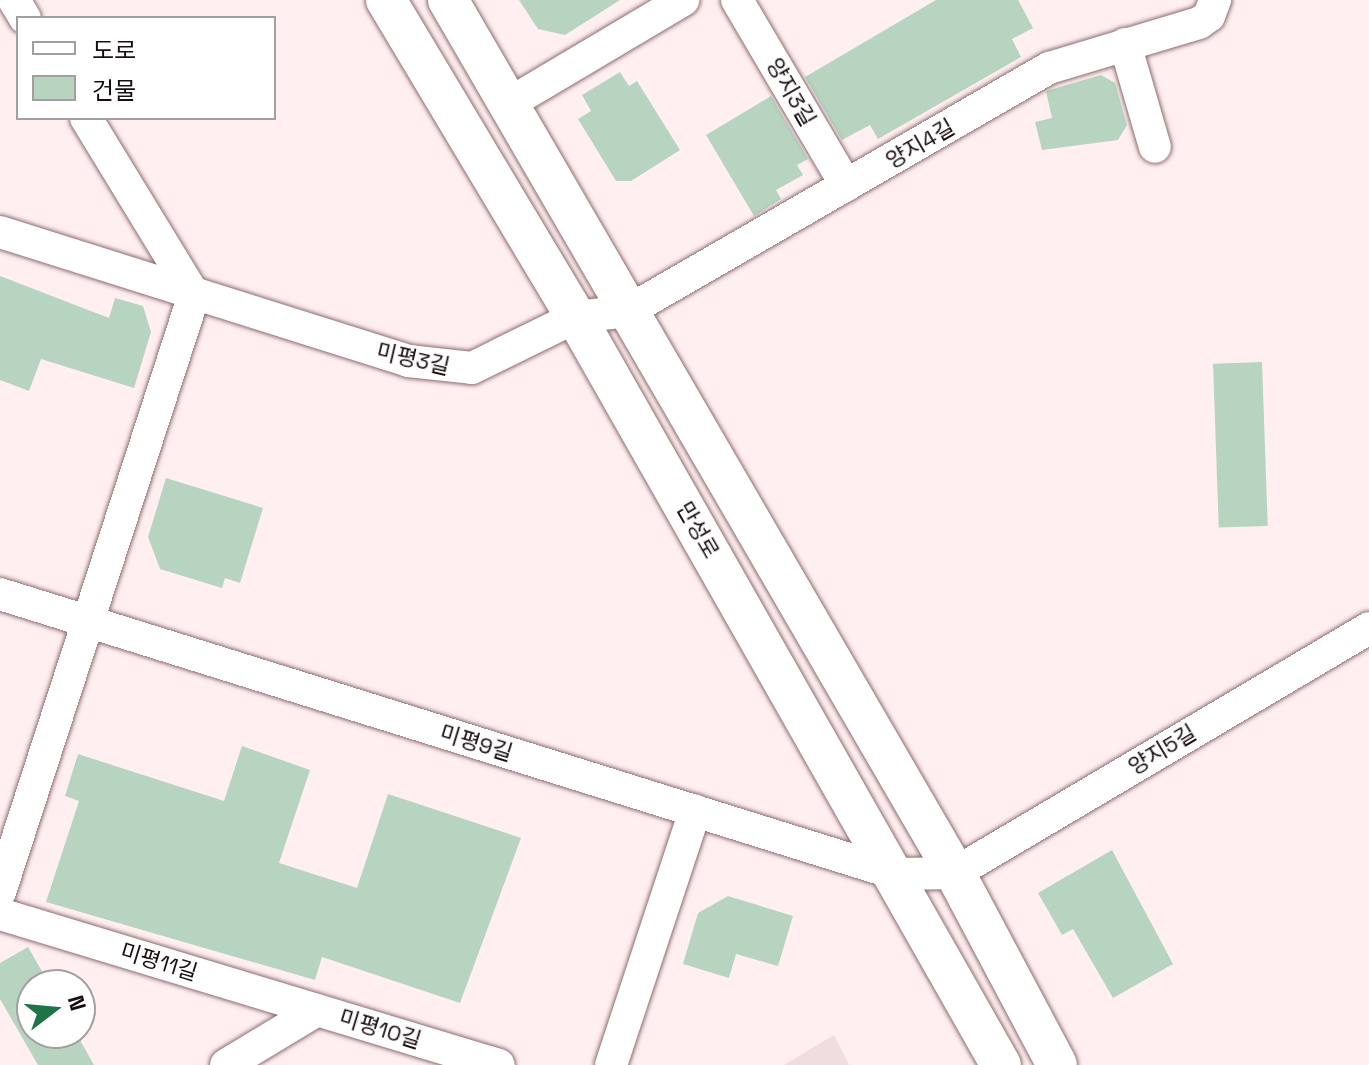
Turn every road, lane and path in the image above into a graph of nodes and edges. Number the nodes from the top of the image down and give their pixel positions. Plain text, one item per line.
1 (386, 0) edge
2 (448, 0) edge
3 (683, 0) edge
4 (737, 0) edge
5 (1215, 0) edge
6 (1125, 44) junction
7 (508, 104) junction
8 (87, 120) edge
9 (1155, 147) dead end
10 (846, 185) junction
11 (0, 232) edge
12 (194, 295) junction
13 (628, 311) junction
14 (576, 317) junction
15 (0, 594) edge
16 (88, 622) junction
17 (1369, 628) edge
18 (695, 811) junction
19 (955, 873) junction
20 (897, 874) junction
21 (0, 892) edge
22 (0, 914) edge
23 (317, 1010) junction
24 (226, 1065) edge
25 (499, 1065) edge
26 (611, 1065) edge
27 (1001, 1065) edge
28 (1057, 1065) edge

1 - 14 street, 만성로
2 - 7 street
3 - 7 street
4 - 10 street, 양지3길
5 - 6 street, 양지4길
6 - 9 street
6 - 10 street, 양지4길
7 - 13 street
8 - 12 street
10 - 13 street, 양지4길
11 - 12 street, 미평3길
12 - 14 street, 미평3길
12 - 16 street
13 - 14 street, 미평3길
13 - 19 street
14 - 20 street, 만성로
15 - 16 street, 미평9길
16 - 18 street, 미평9길
16 - 21 street
17 - 19 street, 양지5길
18 - 20 street, 미평9길
18 - 26 street
19 - 20 street, 미평9길
19 - 28 street
20 - 27 street, 만성로
22 - 23 street, 미평11길
23 - 24 street, 미평10길
23 - 25 street, 미평10길

